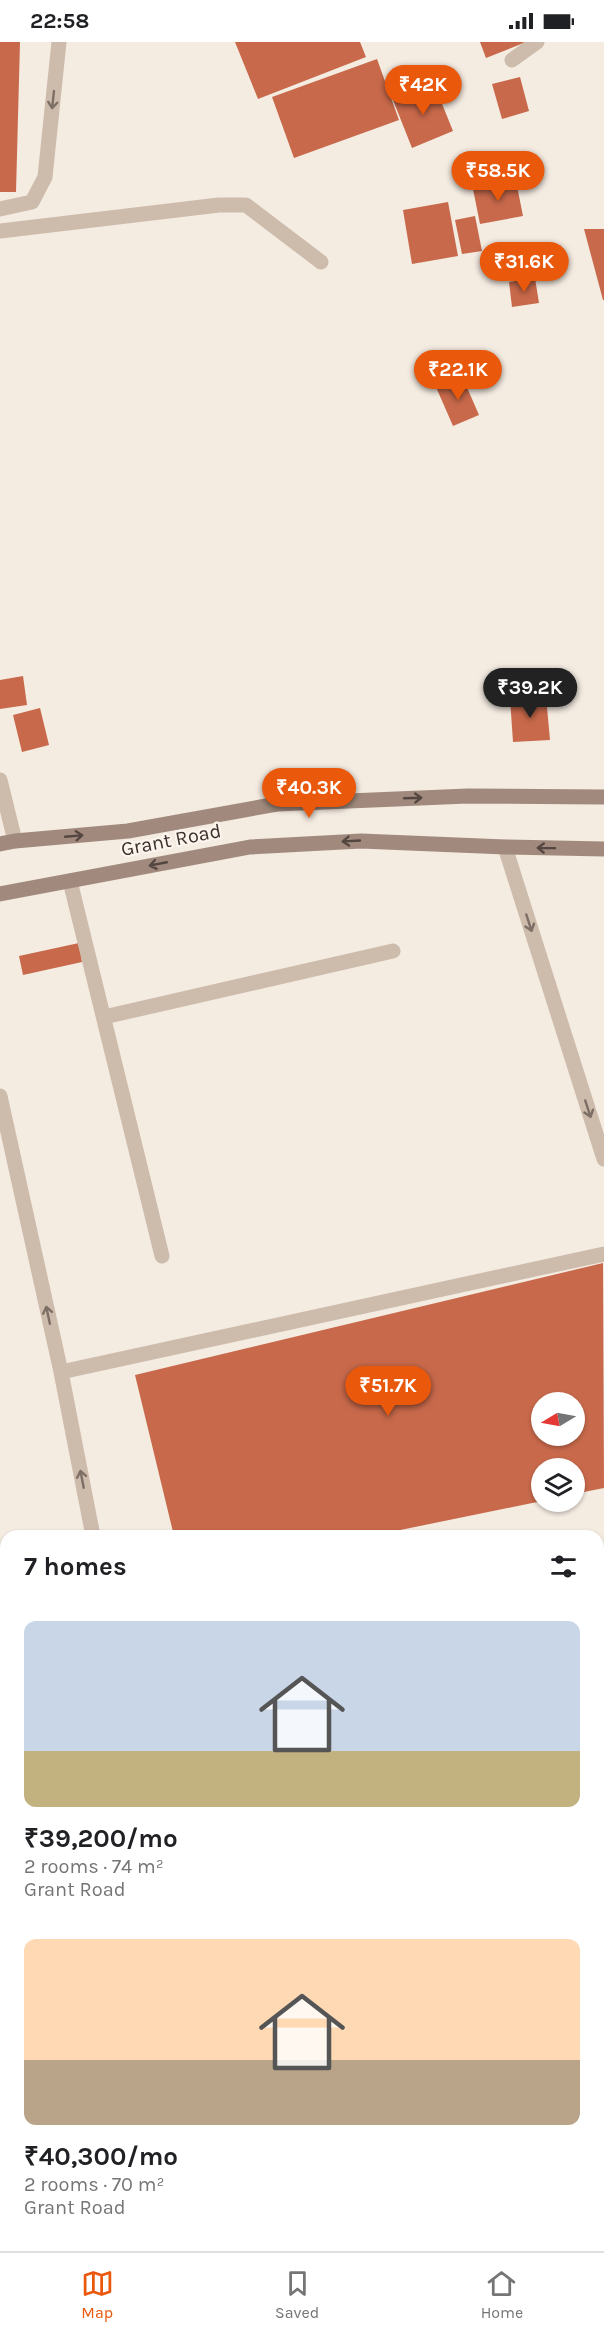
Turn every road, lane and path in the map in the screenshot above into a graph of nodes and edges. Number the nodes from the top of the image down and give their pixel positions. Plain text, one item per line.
1 (59, 42) edge
2 (537, 42) edge
3 (512, 60) dead end
4 (0, 209) edge
5 (0, 231) edge
6 (321, 262) dead end
7 (0, 780) edge
8 (604, 797) edge
9 (15, 841) junction
10 (0, 844) edge
11 (505, 848) junction
12 (604, 849) edge
13 (70, 881) junction
14 (0, 894) edge
15 (393, 951) dead end
16 (104, 1017) junction
17 (0, 1096) edge
18 (604, 1159) edge
19 (604, 1254) edge
20 (162, 1256) dead end
21 (61, 1372) junction
22 (92, 1530) edge

1 -> 4 street
2 - 3 street
5 - 6 street
7 - 9 street
9 -> 8 main road, Grant Road
9 - 10 main road, Grant Road
12 -> 11 main road, Grant Road
11 -> 13 main road, Grant Road
11 -> 18 street
13 - 14 main road, Grant Road
13 - 16 street
15 - 16 street
16 - 20 street
21 -> 17 street
19 - 21 street
22 -> 21 street

